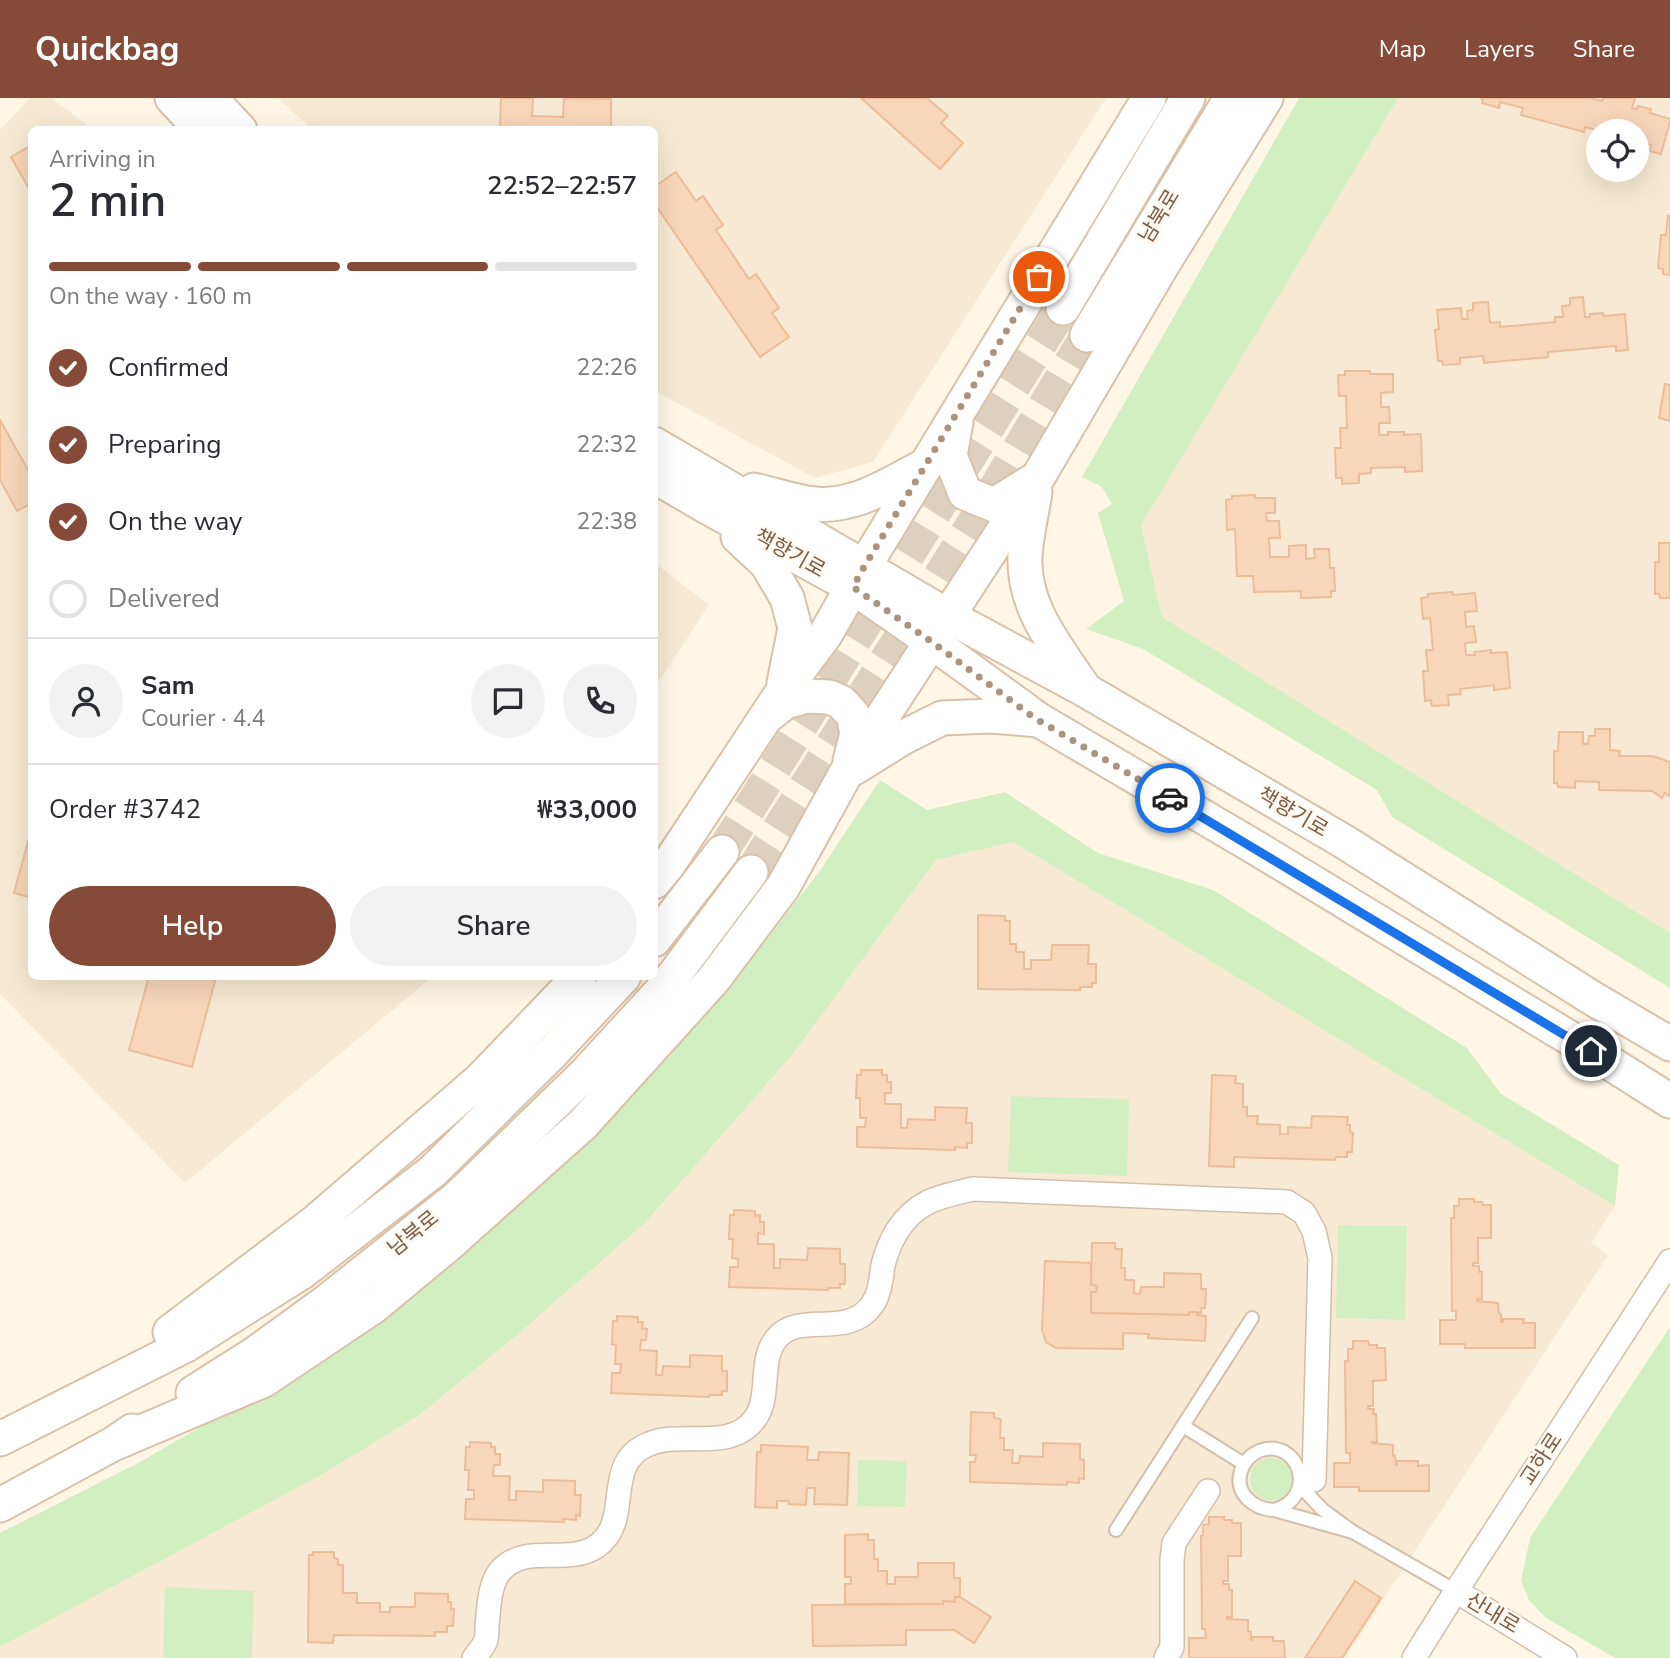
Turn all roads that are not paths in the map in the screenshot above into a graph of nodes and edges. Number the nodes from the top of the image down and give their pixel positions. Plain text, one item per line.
1 (172, 98) edge
2 (210, 98) edge
3 (1149, 98) edge
4 (1188, 98) edge
5 (1231, 98) edge
6 (1266, 98) edge
7 (198, 126) edge
8 (236, 126) edge
9 (1063, 308) tunnel mouth
10 (1087, 335) tunnel mouth
11 (958, 413) junction
12 (658, 447) edge
13 (926, 465) junction
14 (658, 477) edge
15 (1037, 479) junction
16 (712, 494) junction
17 (859, 577) junction
18 (940, 629) junction
19 (1085, 690) junction
20 (783, 691) junction
21 (764, 720) junction
22 (1039, 720) junction
23 (846, 773) junction
24 (722, 852) tunnel mouth
25 (751, 872) tunnel mouth
26 (658, 877) edge
27 (658, 935) edge
28 (576, 980) edge
29 (620, 980) edge
30 (1670, 1044) edge
31 (1670, 1101) edge
32 (1670, 1261) edge
33 (1252, 1318) dead end
34 (89, 1393) junction
35 (1183, 1426) junction
36 (0, 1438) edge
37 (113, 1444) junction
38 (1244, 1464) junction
39 (1307, 1483) junction
40 (1208, 1491) dead end
41 (0, 1505) edge
42 (1274, 1510) junction
43 (1116, 1530) dead end
44 (1353, 1532) junction
45 (1455, 1591) junction
46 (474, 1658) edge
47 (1166, 1658) edge
48 (1414, 1658) edge
49 (1566, 1658) edge

1 - 7 main road
2 - 8 main road
3 - 11 main road
4 - 9 main road, 남북로
5 - 10 main road, 남북로
6 - 15 main road
11 - 13 main road
11 - 15 main road
12 - 16 main road, 책향기로
13 - 16 main road
13 - 17 main road
14 - 16 main road, 책향기로
15 - 18 main road
15 - 19 main road
16 - 17 main road, 책향기로
16 - 20 main road
17 - 18 main road, 책향기로
17 - 20 main road
18 - 19 main road, 책향기로
18 - 22 main road, 책향기로
18 - 23 main road
19 - 30 main road, 책향기로
20 - 21 main road
21 - 23 main road
21 - 26 main road
22 - 23 main road
22 - 31 main road, 책향기로
23 - 37 main road
24 - 27 main road
25 - 37 main road, 남북로
28 - 34 main road
29 - 34 main road, 남북로
32 - 45 street, 교하로
33 - 35 lane
34 - 36 main road, 남북로
35 - 38 lane
35 - 43 lane
37 - 41 main road, 남북로
38 - 39 lane
38 - 42 lane
39 - 42 lane
39 - 44 lane
39 - 46 street
40 - 47 street
42 - 44 lane
44 - 45 lane
45 - 48 street, 교하로
45 - 49 street, 산내로

